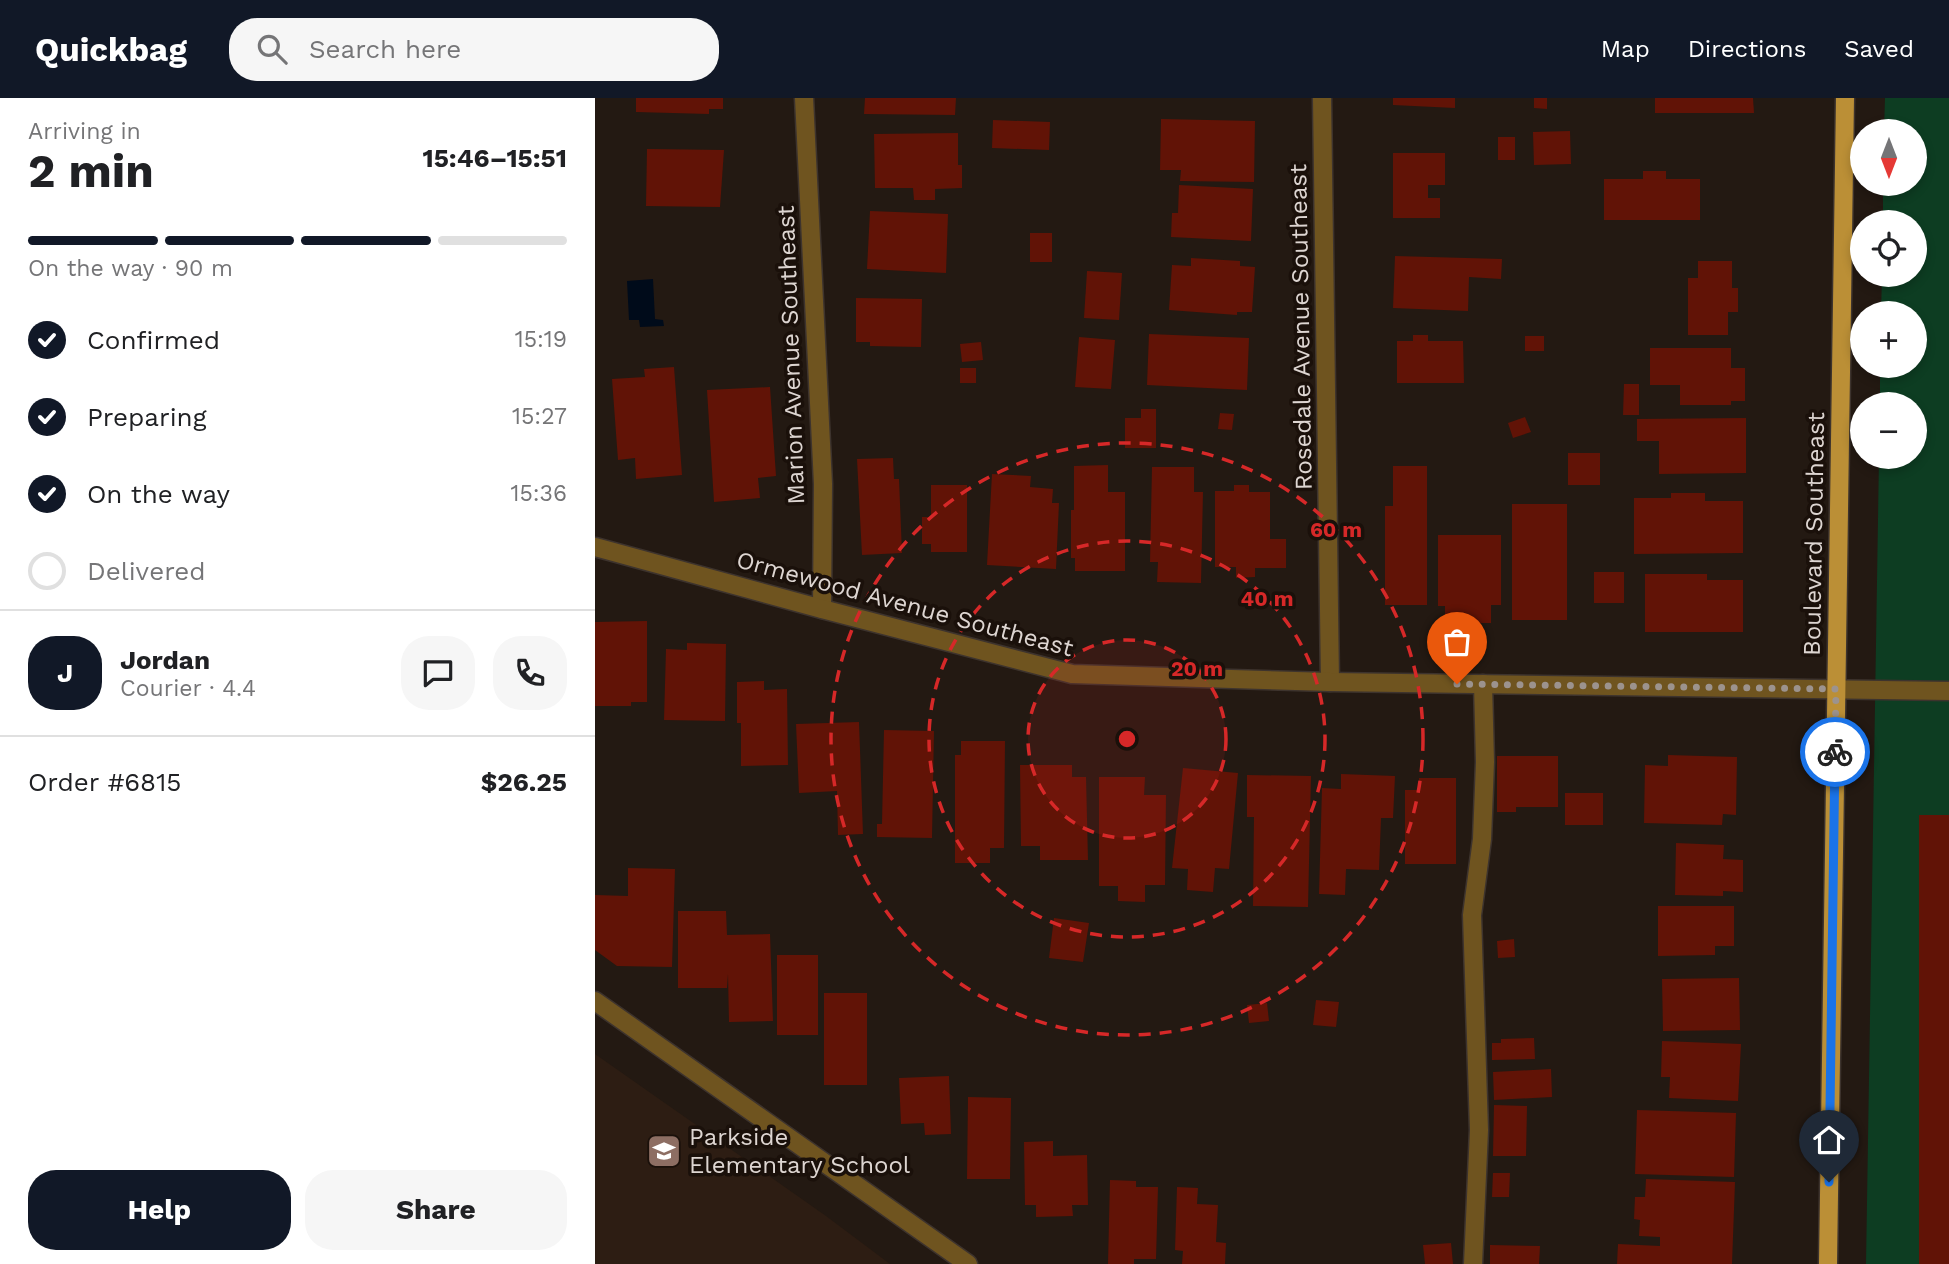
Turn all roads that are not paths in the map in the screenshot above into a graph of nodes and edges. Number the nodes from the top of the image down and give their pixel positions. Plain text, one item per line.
1 (804, 98) edge
2 (1322, 98) edge
3 (1845, 98) edge
4 (595, 547) edge
5 (822, 609) junction
6 (1330, 682) junction
7 (1483, 684) junction
8 (1836, 689) junction
9 (1949, 691) edge
10 (595, 1001) edge
11 (968, 1264) edge
12 (1473, 1264) edge
13 (1828, 1264) edge

1 - 5 street, Marion Avenue Southeast
2 - 6 street, Rosedale Avenue Southeast
3 - 8 main road, Boulevard Southeast
4 - 5 street, Ormewood Avenue Southeast
5 - 6 street, Ormewood Avenue Southeast
6 - 7 street, Ormewood Avenue Southeast
7 - 8 street, Ormewood Avenue Southeast
7 - 12 street
8 - 9 street, Ormewood Avenue Southeast
8 - 13 main road, Boulevard Southeast
10 - 11 street

